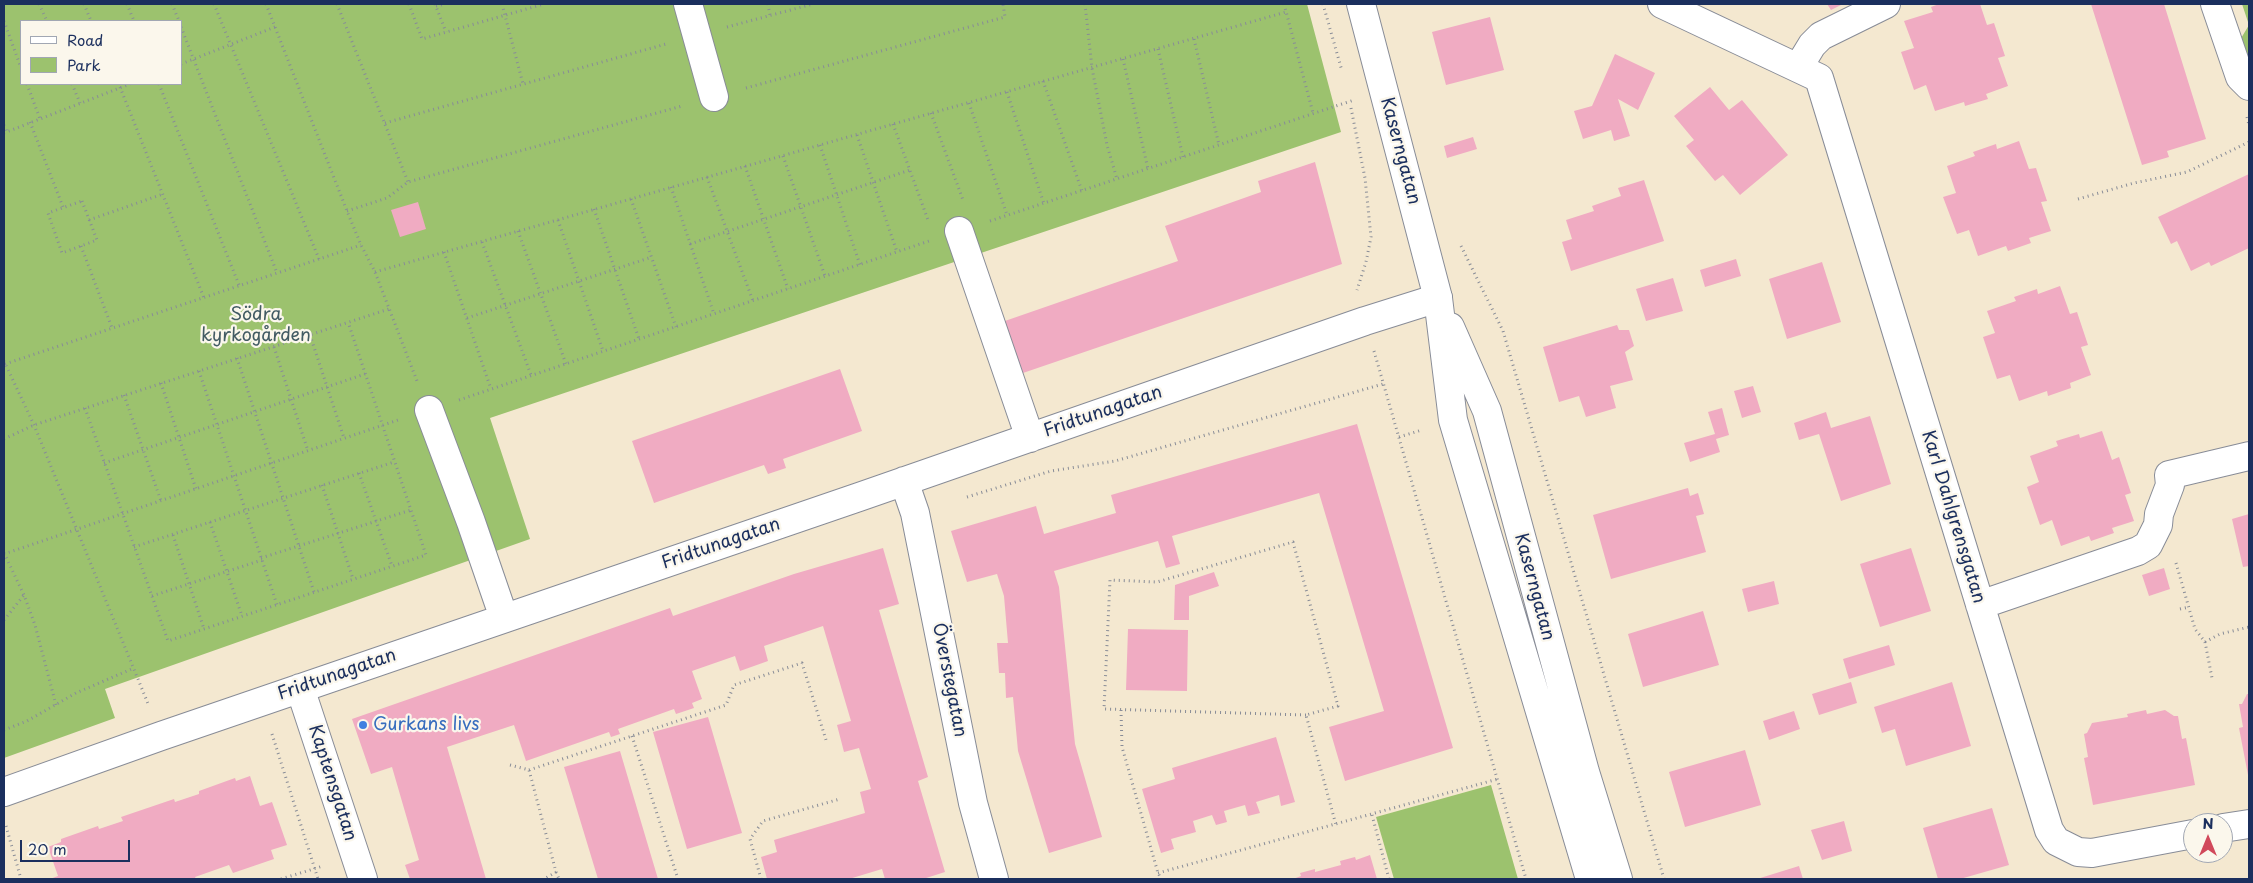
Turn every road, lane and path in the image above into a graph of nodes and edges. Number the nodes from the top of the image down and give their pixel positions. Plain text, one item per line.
1 (39, 4) edge
2 (84, 4) edge
3 (127, 4) edge
4 (172, 4) edge
5 (214, 4) edge
6 (266, 4) edge
7 (337, 4) edge
8 (409, 4) edge
9 (445, 4) edge
10 (502, 4) edge
11 (544, 4) edge
12 (688, 4) edge
13 (768, 4) edge
14 (813, 4) edge
15 (1003, 4) edge
16 (1085, 4) edge
17 (1284, 4) edge
18 (1323, 4) edge
19 (1361, 4) edge
20 (1662, 4) edge
21 (1886, 4) edge
22 (2215, 4) edge
23 (436, 5) edge
24 (1286, 12) junction
25 (505, 15) junction
26 (770, 15) junction
27 (1005, 17) dead end
28 (46, 20) edge
29 (91, 20) edge
30 (134, 20) edge
31 (179, 20) edge
32 (4, 21) edge
33 (275, 27) junction
34 (182, 29) edge
35 (446, 32) junction
36 (697, 36) junction
37 (1194, 39) junction
38 (231, 44) junction
39 (1158, 49) junction
40 (194, 59) junction
41 (1123, 59) junction
42 (182, 64) edge
43 (20, 65) edge
44 (1092, 68) junction
45 (1798, 68) junction
46 (1343, 74) dead end
47 (1043, 81) junction
48 (523, 84) junction
49 (27, 85) edge
50 (72, 85) edge
51 (114, 85) edge
52 (128, 85) edge
53 (159, 85) edge
54 (2249, 86) edge
55 (120, 88) junction
56 (116, 89) junction
57 (1384, 90) junction
58 (1007, 92) junction
59 (1348, 92) dead end
60 (714, 97) dead end
61 (1350, 101) junction
62 (80, 103) junction
63 (969, 103) junction
64 (931, 113) junction
65 (1313, 113) junction
66 (40, 119) junction
67 (30, 122) junction
68 (385, 123) junction
69 (893, 124) junction
70 (4, 125) edge
71 (5, 132) edge
72 (857, 135) junction
73 (2249, 142) edge
74 (820, 145) junction
75 (1219, 145) junction
76 (782, 156) junction
77 (1183, 157) junction
78 (745, 166) junction
79 (1148, 169) junction
80 (910, 170) junction
81 (707, 177) junction
82 (1116, 179) junction
83 (873, 182) junction
84 (671, 187) junction
85 (1082, 191) junction
86 (163, 194) junction
87 (836, 194) junction
88 (631, 199) junction
89 (2078, 199) dead end
90 (1044, 204) junction
91 (800, 206) junction
92 (63, 207) junction
93 (594, 209) junction
94 (347, 211) junction
95 (1008, 215) junction
96 (763, 219) junction
97 (89, 220) junction
98 (558, 220) junction
99 (518, 230) junction
100 (727, 231) junction
101 (956, 232) junction
102 (482, 242) junction
103 (690, 244) junction
104 (361, 245) junction
105 (81, 246) junction
106 (444, 252) junction
107 (897, 252) junction
108 (652, 258) junction
109 (320, 259) junction
110 (860, 265) junction
111 (615, 270) junction
112 (375, 272) junction
113 (278, 273) junction
114 (825, 276) junction
115 (579, 281) junction
116 (239, 286) junction
117 (788, 289) junction
118 (541, 294) junction
119 (204, 298) junction
120 (1438, 298) junction
121 (753, 301) junction
122 (505, 306) junction
123 (389, 309) junction
124 (714, 314) junction
125 (467, 318) junction
126 (1365, 321) junction
127 (348, 322) junction
128 (676, 326) junction
129 (112, 328) junction
130 (310, 334) junction
131 (639, 339) junction
132 (274, 347) junction
133 (604, 351) junction
134 (237, 358) junction
135 (4, 362) edge
136 (566, 364) junction
137 (199, 371) junction
138 (365, 374) junction
139 (531, 376) junction
140 (161, 383) junction
141 (1383, 384) junction
142 (327, 387) junction
143 (492, 389) junction
144 (124, 395) junction
145 (291, 399) junction
146 (85, 408) junction
147 (429, 410) junction
148 (254, 412) junction
149 (217, 424) junction
150 (34, 425) junction
151 (382, 426) junction
152 (179, 437) junction
153 (344, 438) junction
154 (1030, 438) junction
155 (4, 440) edge
156 (143, 449) junction
157 (308, 451) junction
158 (2249, 456) edge
159 (394, 462) junction
160 (104, 463) junction
161 (271, 464) junction
162 (359, 473) junction
163 (234, 476) junction
164 (904, 481) junction
165 (322, 486) junction
166 (196, 489) junction
167 (283, 498) junction
168 (161, 501) junction
169 (246, 510) junction
170 (411, 510) junction
171 (915, 513) junction
172 (122, 514) junction
173 (376, 521) junction
174 (210, 522) junction
175 (2158, 525) junction
176 (77, 530) junction
177 (338, 533) junction
178 (173, 535) junction
179 (299, 546) junction
180 (134, 547) junction
181 (4, 554) edge
182 (262, 559) junction
183 (392, 566) junction
184 (227, 572) junction
185 (353, 579) junction
186 (189, 584) junction
187 (314, 592) junction
188 (24, 595) junction
189 (152, 596) junction
190 (277, 605) junction
191 (1980, 605) junction
192 (2189, 606) junction
193 (2180, 609) dead end
194 (242, 616) junction
195 (504, 618) junction
196 (4, 620) edge
197 (2249, 626) edge
198 (204, 629) junction
199 (2205, 642) junction
200 (134, 668) junction
201 (2212, 678) dead end
202 (300, 688) junction
203 (56, 705) junction
204 (1121, 710) junction
205 (1306, 715) junction
206 (4, 730) edge
207 (272, 734) dead end
208 (161, 736) junction
209 (632, 736) junction
210 (826, 740) dead end
211 (510, 765) dead end
212 (529, 770) junction
213 (1498, 779) junction
214 (4, 792) edge
215 (840, 799) dead end
216 (1372, 815) junction
217 (2249, 824) edge
218 (1336, 825) junction
219 (6, 826) dead end
220 (2233, 826) edge
221 (2183, 836) edge
222 (359, 867) edge
223 (315, 868) junction
224 (556, 872) junction
225 (1158, 873) junction
226 (21, 879) edge
227 (281, 879) edge
228 (318, 879) edge
229 (544, 879) edge
230 (559, 879) edge
231 (678, 879) edge
232 (761, 879) edge
233 (994, 879) edge
234 (1162, 879) edge
235 (1389, 879) edge
236 (1526, 879) edge
237 (1590, 879) edge
238 (1618, 879) edge

1 - 28 path
2 - 29 path
3 - 30 path
4 - 31 path
5 - 38 path
6 - 33 path
7 - 68 path
8 - 35 path
9 - 23 path
10 - 25 path
11 - 25 path
12 - 36 street
13 - 26 path
14 - 26 path
15 - 27 path
16 - 44 path
17 - 24 path
18 - 46 path
19 - 57 street, Kaserngatan
20 - 45 street, Karl Dahlgrensgatan
21 - 45 street
22 - 54 street
23 - 35 path
24 - 37 path
24 - 65 path
25 - 35 path
25 - 48 path
26 - 36 path
32 - 43 path
33 - 38 path
33 - 94 path
34 - 40 path
36 - 48 path
36 - 60 street
37 - 39 path
37 - 75 path
38 - 40 path
38 - 109 path
39 - 41 path
39 - 77 path
40 - 42 path
40 - 113 path
41 - 44 path
41 - 79 path
44 - 47 path
44 - 82 path
45 - 191 street, Karl Dahlgrensgatan
47 - 58 path
47 - 85 path
48 - 68 path
49 - 66 path
50 - 62 path
51 - 56 path
52 - 55 path
53 - 116 path
55 - 56 path
55 - 86 path
56 - 62 path
57 - 61 path
57 - 120 street, Kaserngatan
58 - 63 path
58 - 90 path
59 - 61 path
61 - 65 path
61 - 126 path
62 - 66 path
63 - 64 path
63 - 95 path
64 - 69 path
64 - 101 path
65 - 75 path
66 - 67 path
67 - 71 path
67 - 92 path
68 - 94 path
69 - 72 path
69 - 80 path
70 - 71 path
72 - 74 path
72 - 83 path
73 - 89 path
74 - 76 path
74 - 87 path
75 - 77 path
76 - 78 path
76 - 91 path
77 - 79 path
78 - 81 path
78 - 96 path
79 - 82 path
80 - 83 path
80 - 101 path
81 - 84 path
81 - 100 path
82 - 85 path
83 - 87 path
83 - 107 path
84 - 88 path
84 - 103 path
85 - 90 path
86 - 97 path
86 - 119 path
87 - 91 path
87 - 110 path
88 - 93 path
88 - 108 path
90 - 95 path
91 - 96 path
91 - 114 path
92 - 97 path
92 - 105 path
93 - 98 path
93 - 111 path
94 - 104 path
95 - 101 path
96 - 100 path
96 - 117 path
97 - 105 path
98 - 99 path
98 - 115 path
99 - 102 path
99 - 118 path
100 - 103 path
100 - 121 path
101 - 107 path
101 - 154 street
102 - 106 path
102 - 122 path
103 - 124 path
104 - 109 path
104 - 112 path
105 - 129 path
106 - 112 path
106 - 125 path
107 - 110 path
108 - 111 path
108 - 128 path
109 - 113 path
110 - 114 path
111 - 115 path
111 - 131 path
112 - 123 path
113 - 116 path
114 - 117 path
115 - 118 path
115 - 133 path
116 - 119 path
117 - 121 path
118 - 122 path
118 - 136 path
119 - 129 path
120 - 126 street, Fridtunagatan
120 - 237 street, Kaserngatan
120 - 238 street, Kaserngatan
121 - 124 path
122 - 125 path
122 - 139 path
123 - 127 path
123 - 147 path
124 - 128 path
125 - 143 path
126 - 141 path
126 - 154 street, Fridtunagatan
127 - 130 path
127 - 138 path
128 - 131 path
129 - 135 path
130 - 132 path
130 - 142 path
131 - 133 path
132 - 134 path
132 - 145 path
133 - 136 path
134 - 137 path
134 - 148 path
135 - 150 path
136 - 139 path
137 - 140 path
137 - 149 path
138 - 142 path
138 - 151 path
139 - 143 path
140 - 144 path
140 - 152 path
141 - 171 path
141 - 213 path
142 - 145 path
142 - 153 path
143 - 147 path
144 - 146 path
144 - 156 path
145 - 148 path
145 - 157 path
146 - 150 path
146 - 160 path
147 - 151 path
147 - 195 street
148 - 149 path
148 - 161 path
149 - 152 path
149 - 163 path
150 - 155 path
150 - 176 path
151 - 153 path
151 - 159 path
152 - 156 path
152 - 166 path
153 - 157 path
154 - 164 street, Fridtunagatan
156 - 160 path
156 - 168 path
157 - 161 path
158 - 175 street
159 - 162 path
159 - 170 path
160 - 172 path
161 - 163 path
161 - 167 path
162 - 165 path
162 - 173 path
163 - 166 path
163 - 169 path
164 - 171 street, Överstegatan
164 - 195 street, Fridtunagatan
165 - 167 path
165 - 177 path
166 - 168 path
167 - 169 path
167 - 179 path
168 - 172 path
169 - 174 path
169 - 182 path
170 - 173 path
170 - 183 path
171 - 233 street, Överstegatan
172 - 176 path
172 - 180 path
173 - 177 path
173 - 183 path
174 - 178 path
174 - 184 path
175 - 191 street
175 - 192 path
176 - 181 path
176 - 200 path
177 - 179 path
177 - 185 path
178 - 180 path
178 - 186 path
179 - 182 path
179 - 187 path
180 - 189 path
181 - 188 path
182 - 184 path
182 - 190 path
183 - 185 path
184 - 186 path
184 - 194 path
185 - 187 path
186 - 189 path
186 - 198 path
187 - 190 path
188 - 196 path
188 - 203 path
189 - 198 path
190 - 194 path
191 - 221 street, Karl Dahlgrensgatan
192 - 193 path
192 - 199 path
194 - 198 path
195 - 202 street, Fridtunagatan
197 - 199 path
199 - 201 path
200 - 203 path
200 - 208 path
202 - 208 street, Fridtunagatan
202 - 222 street, Kaptensgatan
203 - 206 path
204 - 205 path
204 - 205 path
204 - 225 path
205 - 218 path
207 - 223 path
208 - 214 street, Fridtunagatan
209 - 210 path
209 - 212 path
209 - 231 path
211 - 212 path
212 - 224 path
213 - 216 path
213 - 236 path
215 - 232 path
216 - 218 path
216 - 235 path
217 - 220 street
218 - 225 path
219 - 226 path
222 - 223 path
223 - 227 path
223 - 228 path
224 - 229 path
224 - 230 path
225 - 234 path

